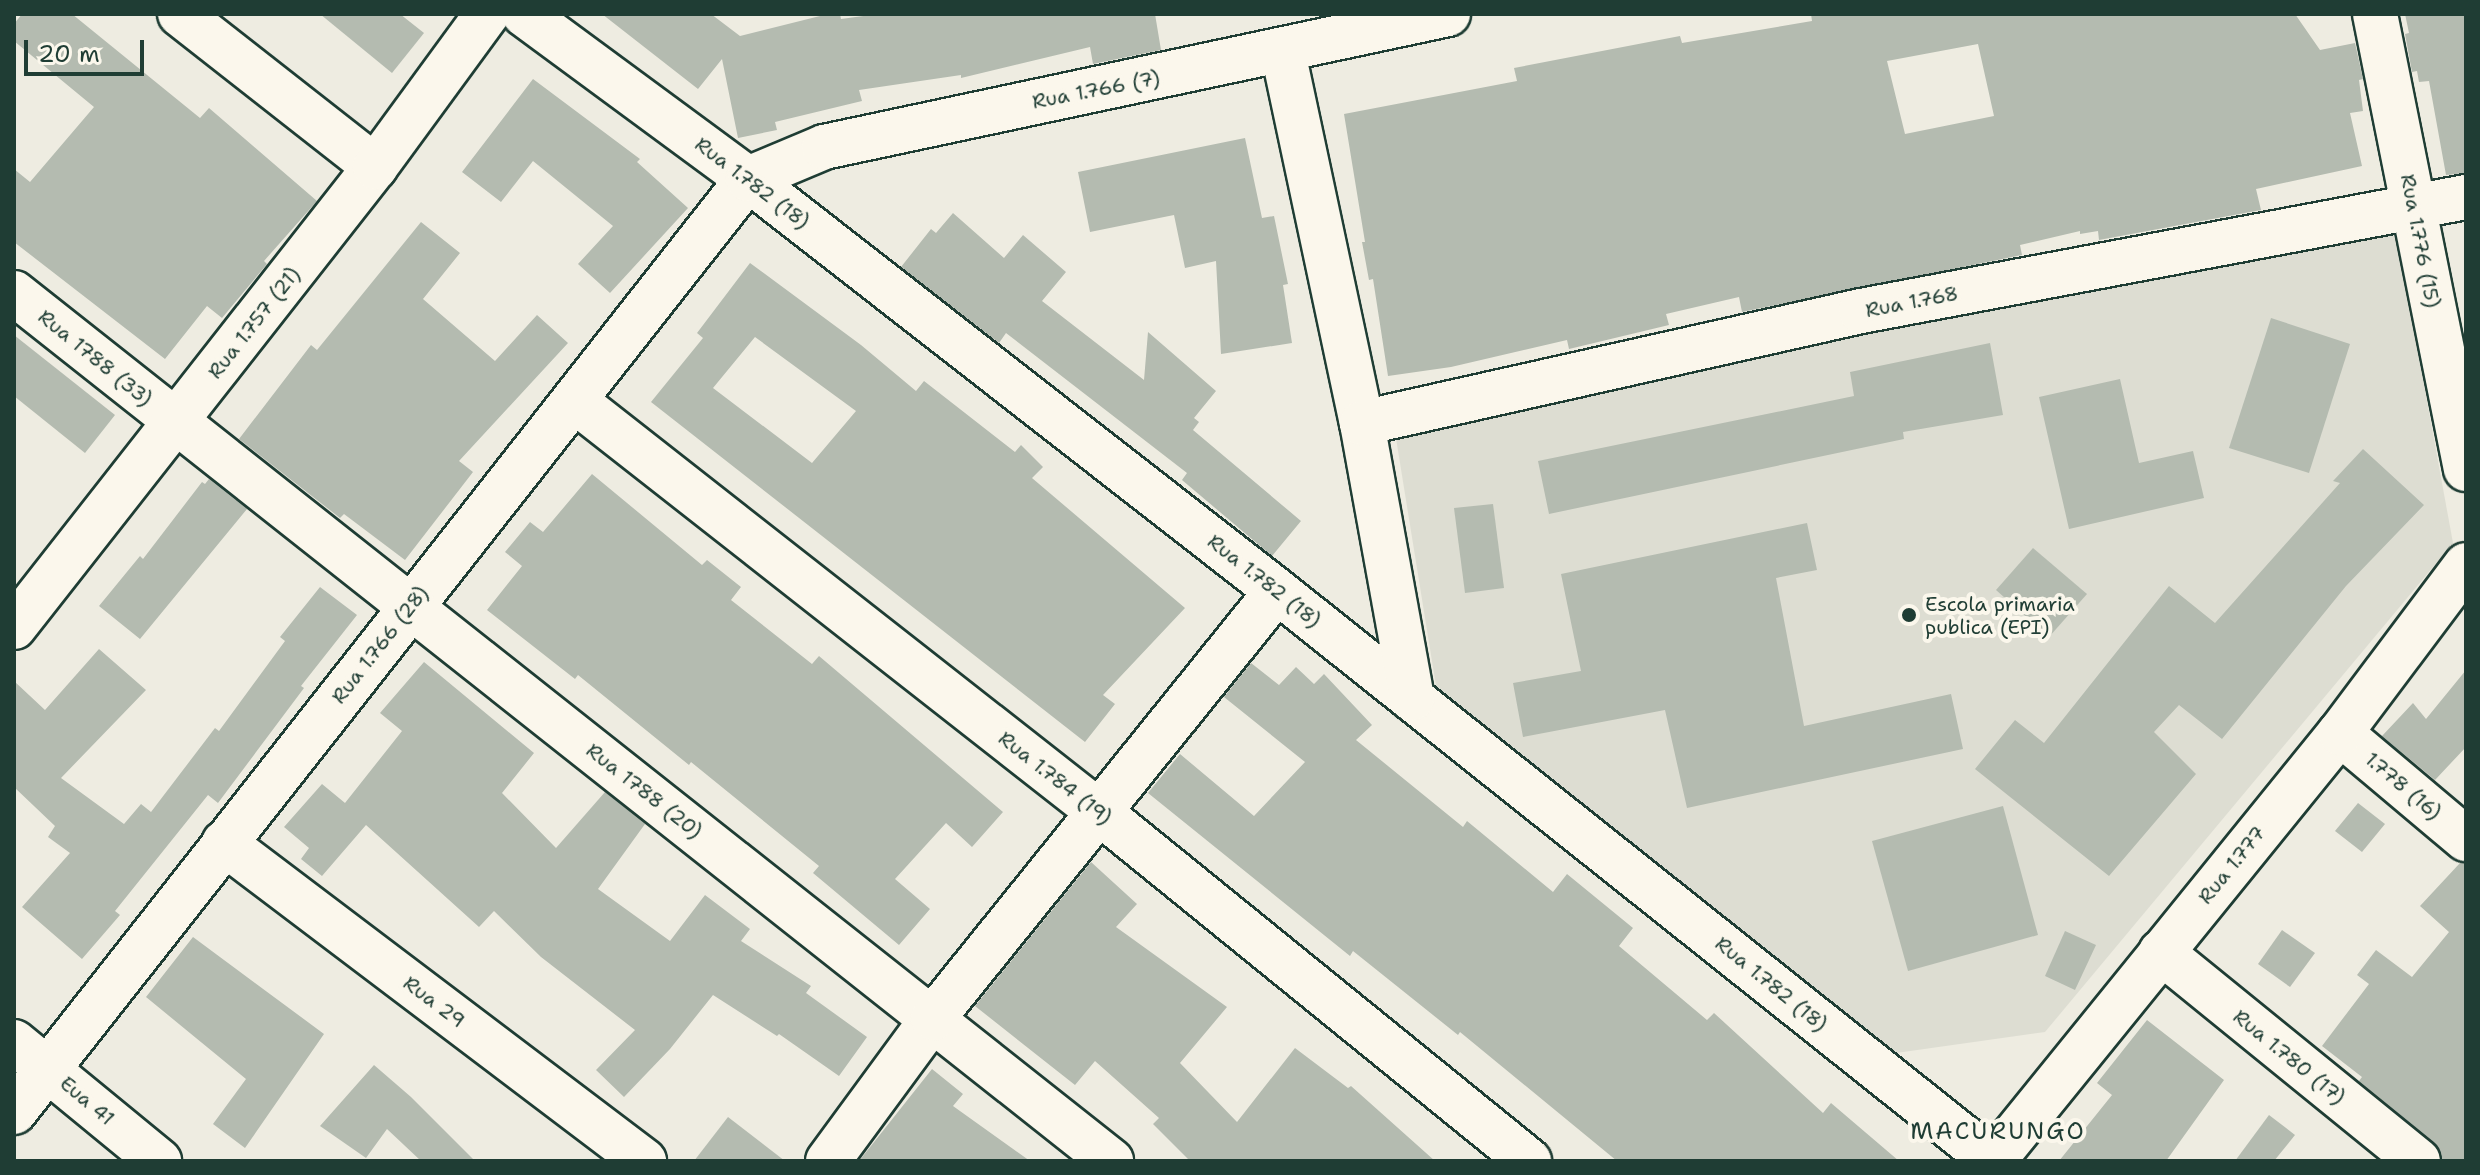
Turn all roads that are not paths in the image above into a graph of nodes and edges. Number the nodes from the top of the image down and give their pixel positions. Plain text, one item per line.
1 (180, 14) edge
2 (487, 14) edge
3 (524, 14) edge
4 (1448, 14) edge
5 (2375, 14) edge
6 (1283, 52) junction
7 (375, 167) junction
8 (748, 179) junction
9 (2466, 197) edge
10 (2414, 209) junction
11 (14, 293) edge
12 (575, 401) junction
13 (176, 423) junction
14 (1362, 423) junction
15 (2466, 469) edge
16 (2466, 565) edge
17 (1277, 591) junction
18 (410, 607) junction
19 (14, 627) edge
20 (1412, 698) junction
21 (2340, 733) junction
22 (1099, 812) junction
23 (2466, 839) edge
24 (224, 843) junction
25 (2161, 952) junction
26 (933, 1018) junction
27 (31, 1055) edge
28 (14, 1112) edge
29 (159, 1161) edge
30 (644, 1161) edge
31 (828, 1161) edge
32 (1111, 1161) edge
33 (1529, 1161) edge
34 (1993, 1161) edge
35 (2418, 1161) edge

1 - 7 street
2 - 7 street, Rua 1.757 (21)
3 - 8 street, Rua 1.782 (18)
4 - 6 street, Rua 1.766 (7)
5 - 10 street, Rua 1.776 (15)
6 - 8 street, Rua 1.766 (7)
6 - 14 street
7 - 13 street, Rua 1.757 (21)
8 - 12 street, Rua 1.766 (28)
8 - 17 street, Rua 1.782 (18)
9 - 10 street, Rua 1.768
10 - 14 street, Rua 1.768
10 - 15 street, Rua 1.776 (15)
11 - 13 street, Rua 1788 (33)
12 - 18 street, Rua 1.766 (28)
12 - 22 street, Rua 1.784 (19)
13 - 18 street, Rua 1788 (20)
13 - 19 street, Rua 1.757 (21)
14 - 20 street
16 - 21 street, Rua 1.777
17 - 20 street, Rua 1.782 (18)
17 - 22 street
18 - 24 street, Rua 1.766 (28)
18 - 26 street, Rua 1788 (20)
20 - 34 street, Rua 1.782 (18)
21 - 23 street, 1.778 (16)
21 - 25 street, Rua 1.777
22 - 26 street
22 - 33 street, Rua 1.784 (19)
24 - 27 street, Rua 1.766 (28)
24 - 30 street, Rua 29
25 - 34 street, Rua 1.777
25 - 35 street, Rua 1.780 (17)
26 - 31 street
26 - 32 street, Rua 1788 (20)
27 - 28 street, Rua 1.766 (28)
27 - 29 street, Eua 41

